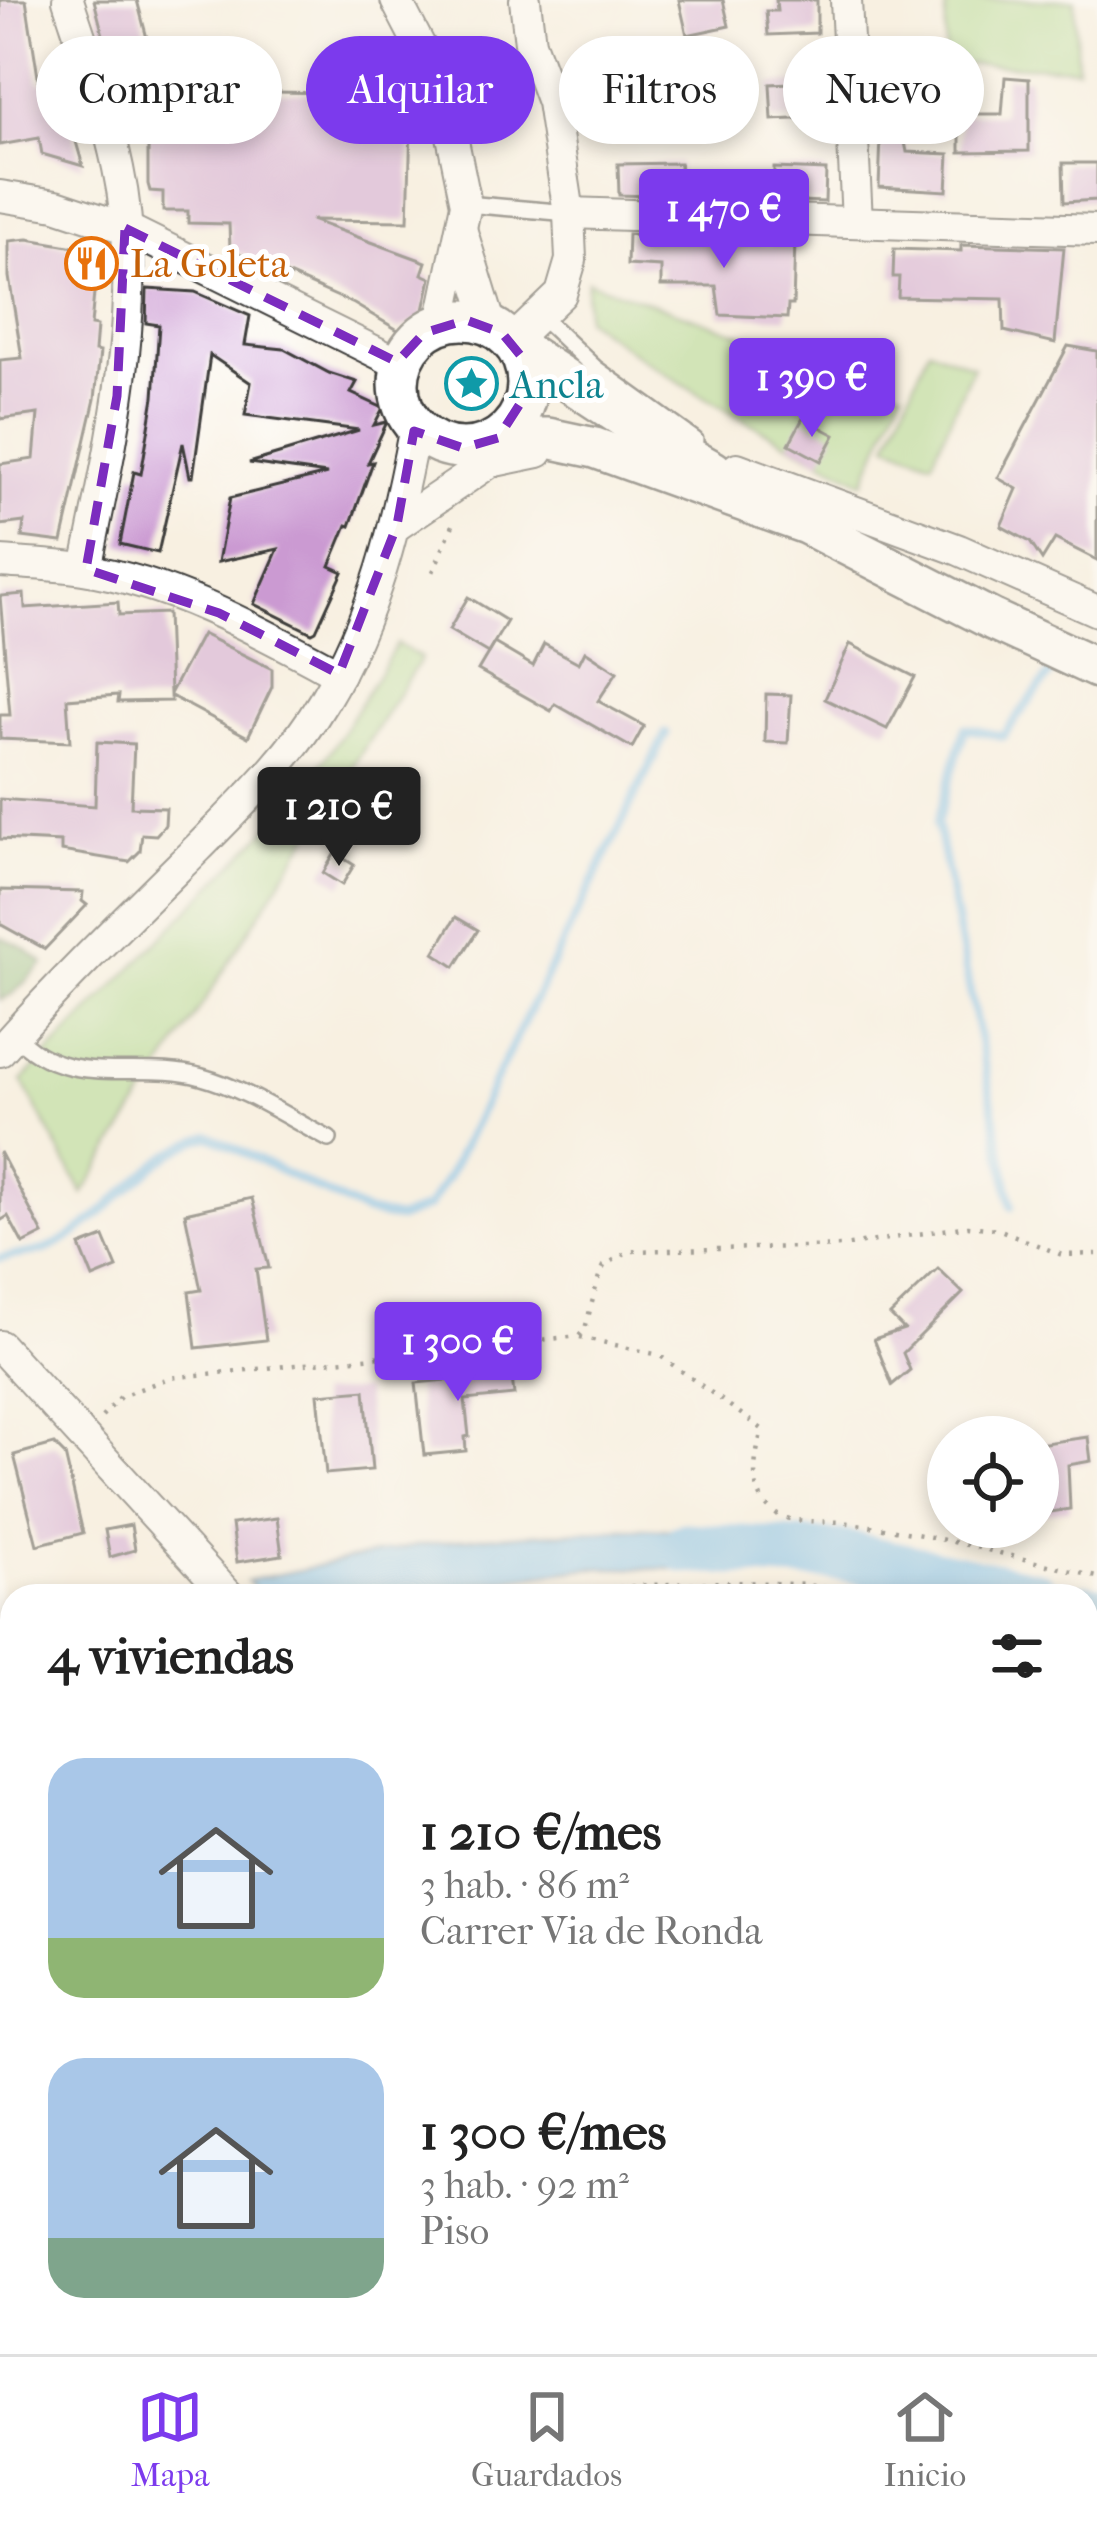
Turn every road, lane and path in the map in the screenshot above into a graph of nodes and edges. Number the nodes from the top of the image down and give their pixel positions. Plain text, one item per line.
1 (68, 0) edge
2 (395, 0) edge
3 (525, 0) edge
4 (846, 0) edge
5 (0, 196) edge
6 (569, 213) junction
7 (463, 215) junction
8 (857, 221) junction
9 (125, 228) junction
10 (1097, 230) edge
11 (441, 324) junction
12 (517, 342) junction
13 (402, 365) junction
14 (415, 426) junction
15 (481, 443) junction
16 (737, 468) junction
17 (686, 481) junction
18 (459, 509) dead end
19 (797, 518) junction
20 (397, 525) junction
21 (0, 562) edge
22 (86, 569) junction
23 (433, 572) dead end
24 (1097, 611) edge
25 (1097, 668) edge
26 (339, 674) junction
27 (8, 1043) edge
28 (329, 1139) dead end
29 (1097, 1254) edge
30 (579, 1336) junction
31 (0, 1346) edge
32 (90, 1444) junction
33 (1097, 1577) edge
34 (217, 1584) edge
35 (716, 1584) edge
36 (789, 1584) edge

1 - 9 street
2 - 7 street
3 - 6 street
4 - 8 street
5 - 9 street
6 - 7 lane
6 - 8 street
6 - 12 street
7 - 11 street
7 - 12 street
8 - 10 street
9 - 13 street
9 - 22 street
11 - 12 street
11 - 13 street
12 - 15 street
12 - 16 lane
12 - 17 street
12 - 19 street
13 - 14 street
14 - 15 street
14 - 20 street
15 - 17 street
15 - 20 street
16 - 19 lane
16 - 24 street
17 - 19 street
17 - 20 street
18 - 23 path
19 - 25 street
20 - 26 street
21 - 22 street
22 - 26 street
26 - 27 street
27 - 28 lane
29 - 30 path
30 - 32 path
30 - 33 path
31 - 32 street
32 - 34 street
35 - 36 path

